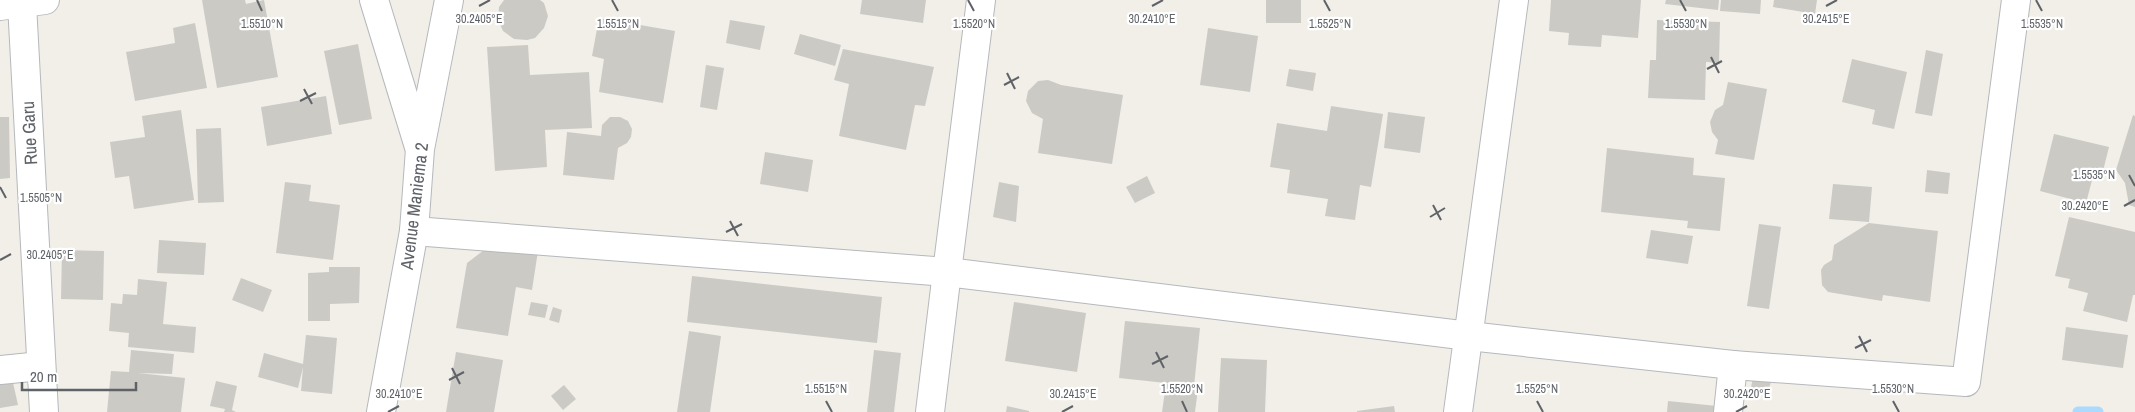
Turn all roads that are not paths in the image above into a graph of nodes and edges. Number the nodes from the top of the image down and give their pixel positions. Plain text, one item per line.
1 (374, 0) edge
2 (450, 0) edge
3 (981, 0) edge
4 (1514, 0) edge
5 (2016, 0) edge
6 (22, 3) edge
7 (420, 150) junction
8 (414, 231) junction
9 (947, 272) junction
10 (1468, 336) junction
11 (1733, 365) junction
12 (41, 366) junction
13 (0, 370) edge
14 (44, 412) edge
15 (381, 412) edge
16 (930, 412) edge
17 (1458, 412) edge
18 (1728, 412) edge

1 - 7 street
2 - 7 street, Avenue Maniema 2
3 - 9 street
4 - 10 street
5 - 11 street
6 - 12 street, Rue Garu
7 - 8 street, Avenue Maniema 2
8 - 9 street
8 - 15 street, Avenue Maniema 2
9 - 10 street
9 - 16 street
10 - 11 street
10 - 17 street
11 - 18 street
12 - 13 street
12 - 14 street, Rue Garu

